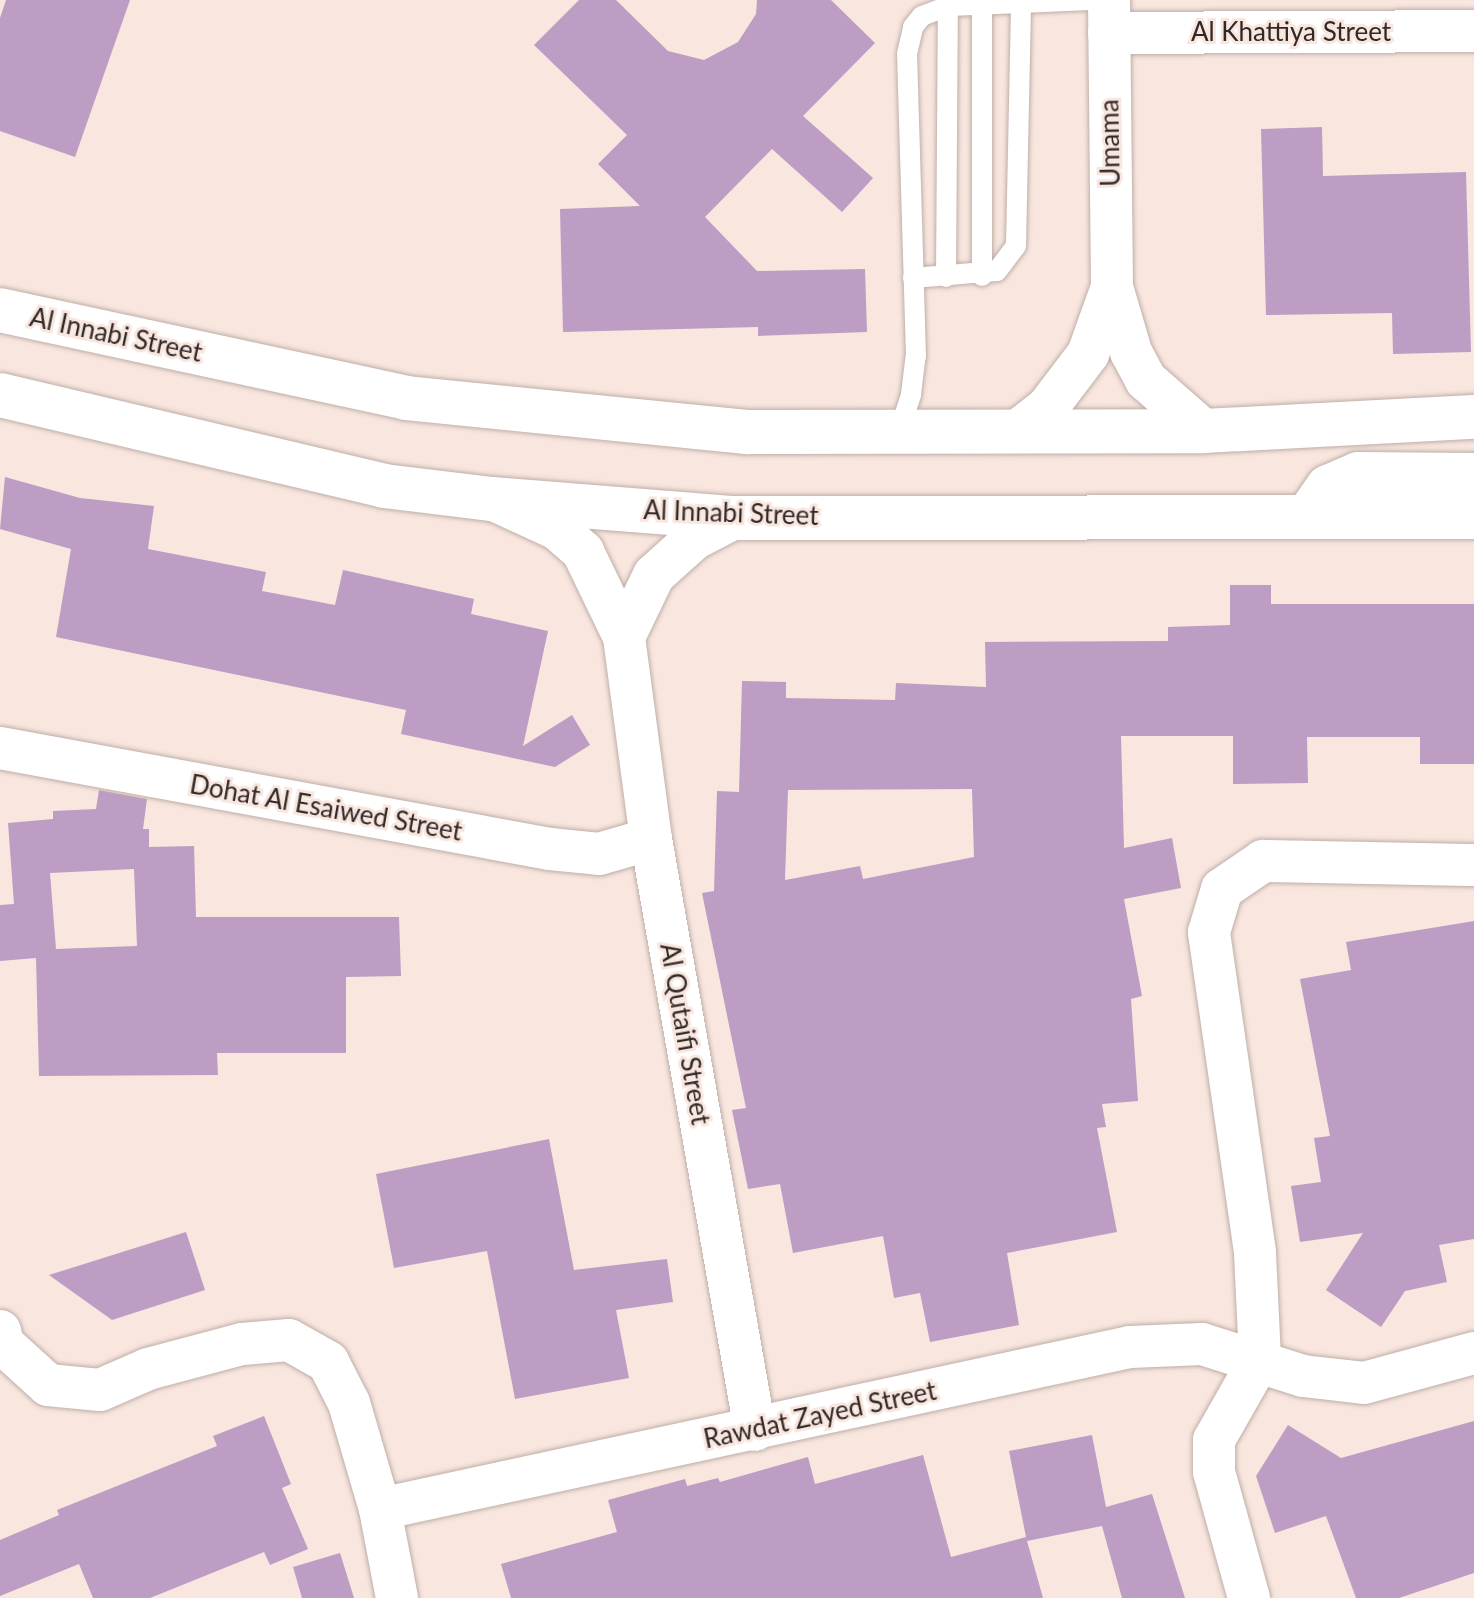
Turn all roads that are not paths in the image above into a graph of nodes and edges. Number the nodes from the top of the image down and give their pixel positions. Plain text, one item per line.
1 (1021, 3) junction
2 (982, 5) junction
3 (948, 6) junction
4 (1103, 11) edge
5 (1474, 31) edge
6 (982, 276) junction
7 (946, 277) junction
8 (913, 278) junction
9 (1112, 287) junction
10 (0, 310) edge
11 (0, 395) edge
12 (1474, 417) edge
13 (1204, 431) junction
14 (899, 432) junction
15 (1016, 432) junction
16 (1474, 475) edge
17 (492, 499) junction
18 (1309, 514) junction
19 (1474, 517) edge
20 (734, 518) junction
21 (624, 637) junction
22 (0, 748) edge
23 (651, 839) junction
24 (1474, 865) edge
25 (0, 1331) edge
26 (1474, 1353) edge
27 (1260, 1359) junction
28 (755, 1430) junction
29 (380, 1509) junction
30 (397, 1598) edge
31 (1249, 1598) edge

1 - 2 lane
1 - 4 lane
1 - 6 lane
2 - 3 lane
2 - 6 lane
3 - 7 lane
3 - 8 lane
4 - 5 street, Al Khattiya Street
4 - 9 street, Umama
6 - 7 lane
7 - 8 lane
8 - 14 lane
9 - 13 street, Umama
9 - 15 street, Umama
10 - 14 street, Al Innabi Street
11 - 17 street, Al Innabi Street
12 - 13 street, Al Innabi Street
13 - 15 street, Al Innabi Street
14 - 15 street, Al Innabi Street
16 - 18 street
17 - 20 street, Al Innabi Street
17 - 21 street, Al Qutaifi Street
18 - 19 street, Al Innabi Street
18 - 20 street, Al Innabi Street
20 - 21 street
21 - 23 street, Al Qutaifi Street
22 - 23 street, Dohat Al Esaiwed Street
23 - 28 street, Al Qutaifi Street
24 - 27 street
25 - 29 street
26 - 27 street, Rawdat Zayed Street
27 - 28 street, Rawdat Zayed Street
27 - 31 street
28 - 29 street, Rawdat Zayed Street
29 - 30 street

